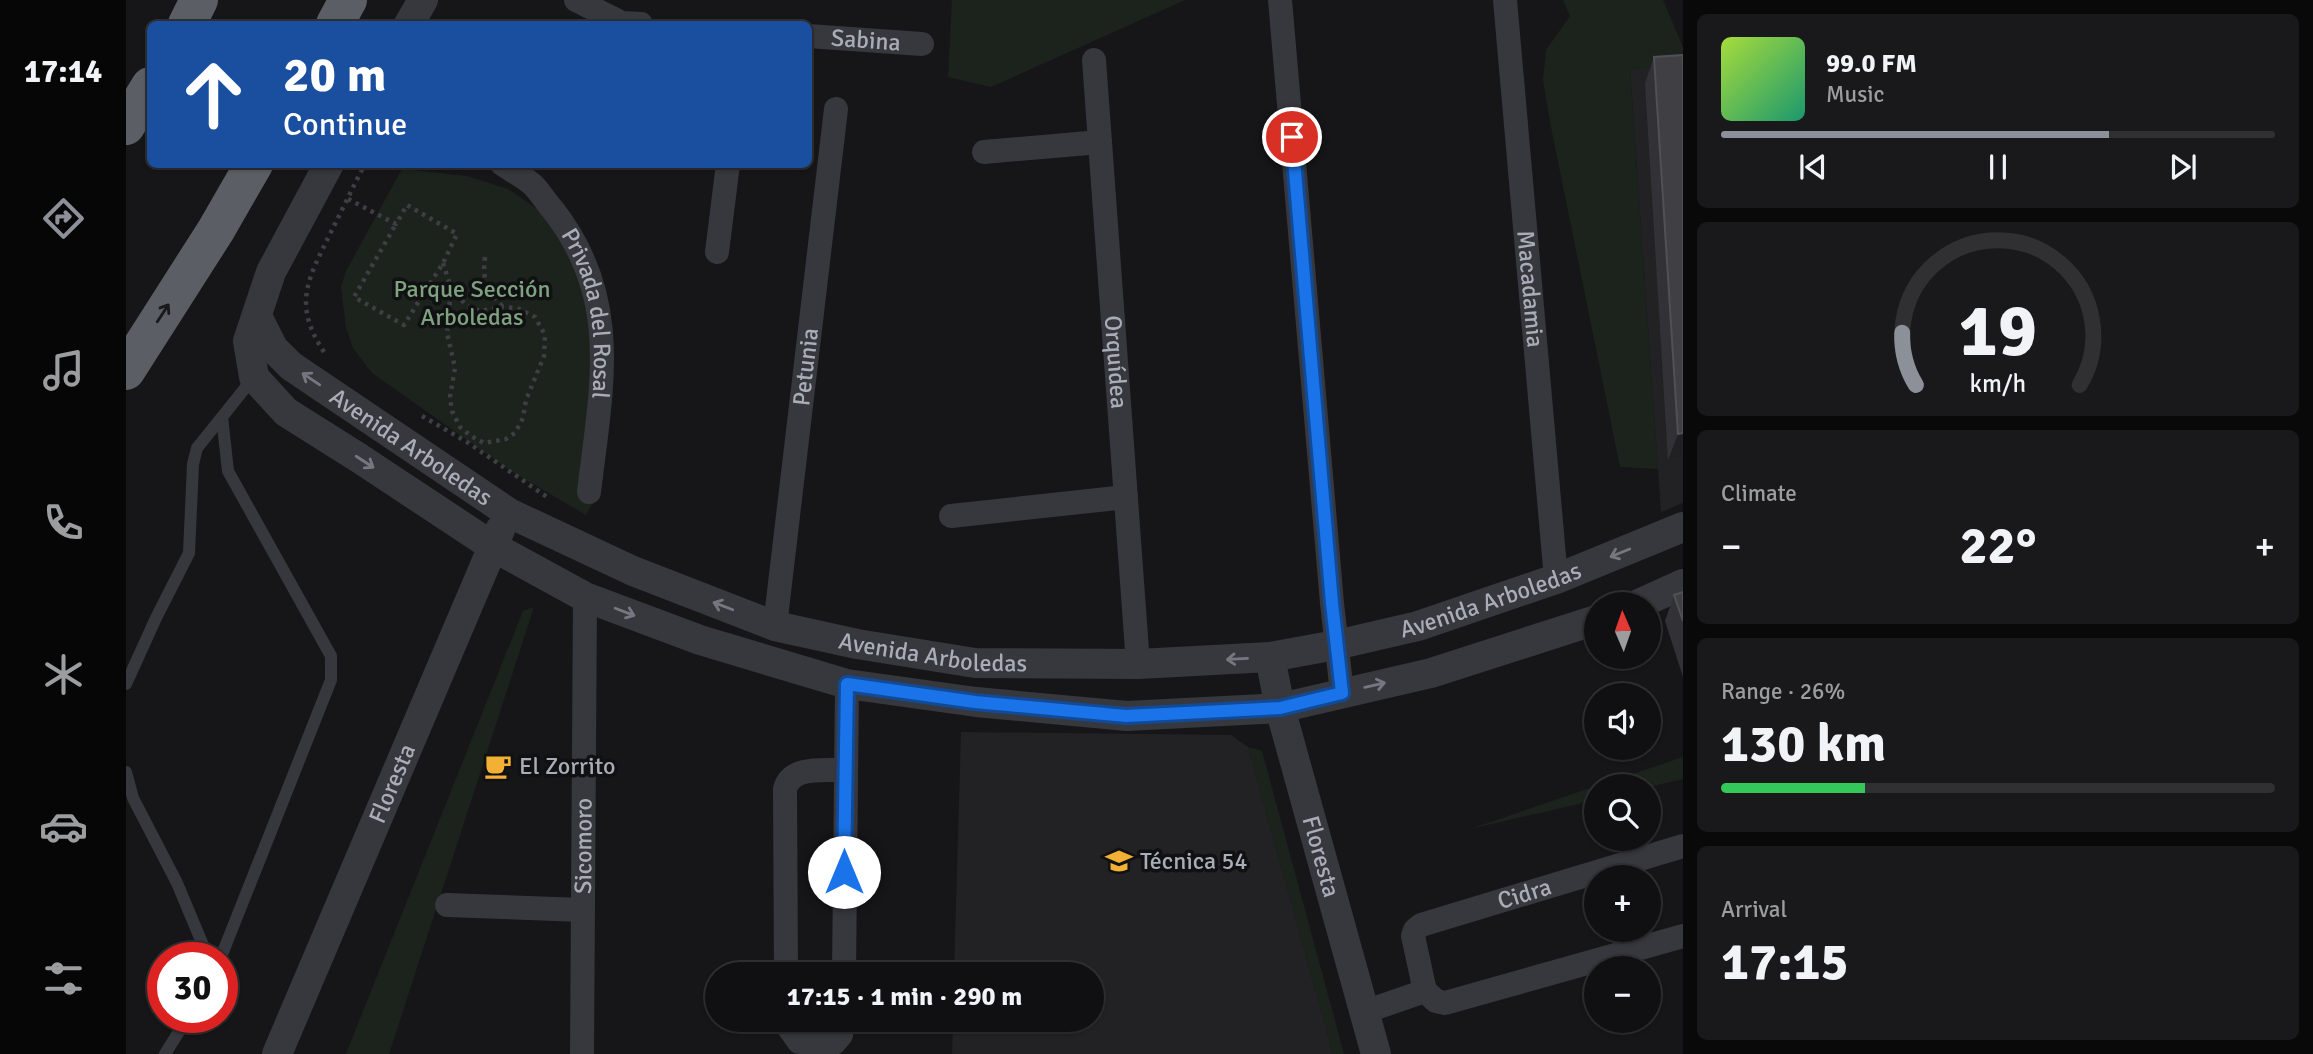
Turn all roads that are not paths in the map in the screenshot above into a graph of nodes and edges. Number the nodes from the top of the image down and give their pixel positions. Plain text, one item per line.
1 (200, 0) edge
2 (348, 0) edge
3 (423, 0) edge
4 (576, 0) edge
5 (1280, 0) edge
6 (1505, 0) edge
7 (189, 21) edge
8 (337, 21) edge
9 (410, 21) edge
10 (622, 21) edge
11 (812, 36) edge
12 (922, 44) dead end
13 (1094, 60) dead end
14 (147, 91) edge
15 (836, 109) dead end
16 (126, 127) edge
17 (1100, 142) junction
18 (984, 152) dead end
19 (252, 168) edge
20 (327, 168) edge
21 (508, 168) edge
22 (727, 168) edge
23 (716, 252) dead end
24 (257, 316) junction
25 (126, 370) edge
26 (254, 377) junction
27 (222, 417) junction
28 (589, 492) dead end
29 (1126, 497) junction
30 (509, 513) junction
31 (951, 516) dead end
32 (1683, 527) edge
33 (492, 546) junction
34 (1556, 579) junction
35 (1683, 584) edge
36 (1661, 594) edge
37 (585, 597) junction
38 (1584, 624) edge
39 (775, 626) junction
40 (1336, 645) junction
41 (1270, 657) junction
42 (1138, 664) junction
43 (126, 684) edge
44 (847, 684) junction
45 (1342, 693) junction
46 (1280, 708) junction
47 (845, 770) junction
48 (126, 772) edge
49 (1683, 846) edge
50 (447, 905) dead end
51 (583, 910) junction
52 (1683, 936) edge
53 (202, 942) edge
54 (227, 942) edge
55 (786, 962) edge
56 (844, 962) edge
57 (1425, 991) junction
58 (1364, 1012) junction
59 (792, 1032) edge
60 (842, 1032) edge
61 (178, 1033) edge
62 (165, 1054) edge
63 (277, 1054) edge
64 (582, 1054) edge
65 (1376, 1054) edge

1 - 7 highway
2 - 8 highway
3 - 9 street
4 - 10 street
5 - 40 street
6 - 34 street, Macadamia
11 - 12 street, Sabina
13 - 17 street, Orquídea
14 - 16 highway
15 - 39 street, Petunia
17 - 18 street
17 - 29 street, Orquídea
25 -> 19 highway
20 - 24 street
21 - 28 street, Privada del Rosal
22 - 23 street
24 - 26 street
30 -> 24 street, Avenida Arboledas
26 - 27 lane
26 -> 33 street
27 - 43 lane
27 - 54 lane
29 - 31 street
29 - 42 street, Orquídea
30 - 33 street, Floresta
39 -> 30 street, Avenida Arboledas
32 -> 34 street, Avenida Arboledas
33 - 37 street
33 - 63 street, Floresta
34 - 40 street, Avenida Arboledas
35 - 36 street
37 -> 44 street
37 - 51 street, Sicomoro
45 -> 38 street
39 - 42 street, Avenida Arboledas
40 - 41 street, Avenida Arboledas
40 - 45 street
41 -> 42 street, Avenida Arboledas
41 - 46 street, Floresta
44 - 46 street
44 - 47 street
45 - 46 street
46 - 58 street, Floresta
47 - 55 street
47 - 56 street
48 - 53 lane
49 - 57 street, Cidra
50 - 51 street
51 - 64 street, Sicomoro
52 - 57 street
57 - 58 street
58 - 65 street, Floresta
59 - 60 street
61 - 62 lane

